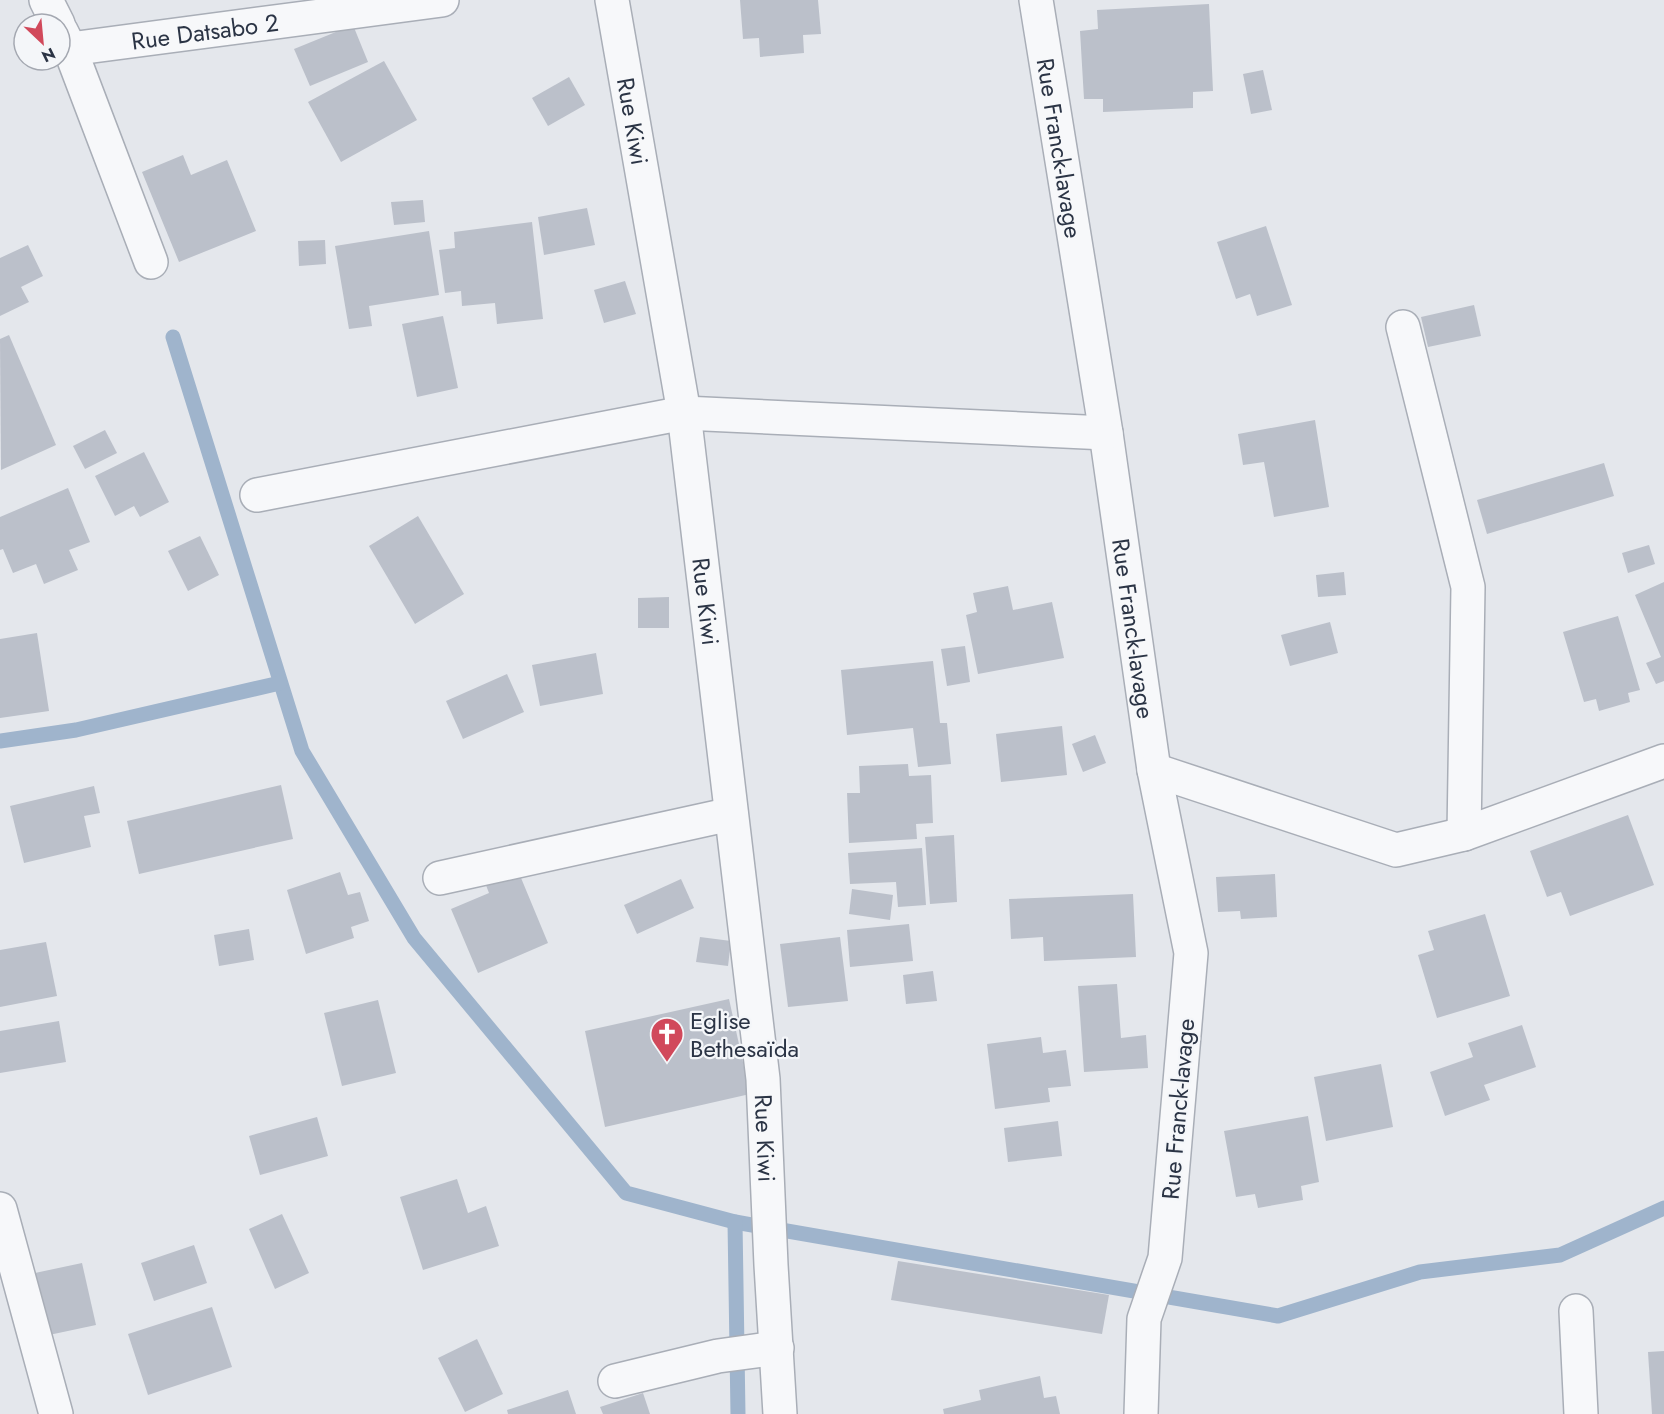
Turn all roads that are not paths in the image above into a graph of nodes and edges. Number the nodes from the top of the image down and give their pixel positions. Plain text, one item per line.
1 (612, 0) edge
2 (1036, 0) edge
3 (428, 2) edge
4 (72, 33) edge
5 (72, 60) edge
6 (151, 262) dead end
7 (1403, 327) dead end
8 (684, 413) junction
9 (1106, 433) junction
10 (257, 495) dead end
11 (1664, 761) edge
12 (1154, 770) junction
13 (732, 814) junction
14 (1464, 834) junction
15 (440, 878) dead end
16 (0, 1209) edge
17 (1576, 1311) dead end
18 (763, 1349) junction
19 (615, 1381) dead end
20 (56, 1414) edge
21 (780, 1414) edge
22 (1141, 1414) edge
23 (1581, 1414) edge

1 - 8 street, Rue Kiwi
2 - 9 street, Rue Franck-lavage
3 - 4 street, Rue Datsabo 2
5 - 6 street
7 - 14 street
8 - 9 street
8 - 10 street
8 - 13 street, Rue Kiwi
9 - 12 street, Rue Franck-lavage
11 - 14 street
12 - 14 street
12 - 22 street, Rue Franck-lavage
13 - 15 street
13 - 18 street, Rue Kiwi
16 - 20 street
17 - 23 street
18 - 19 street
18 - 21 street

